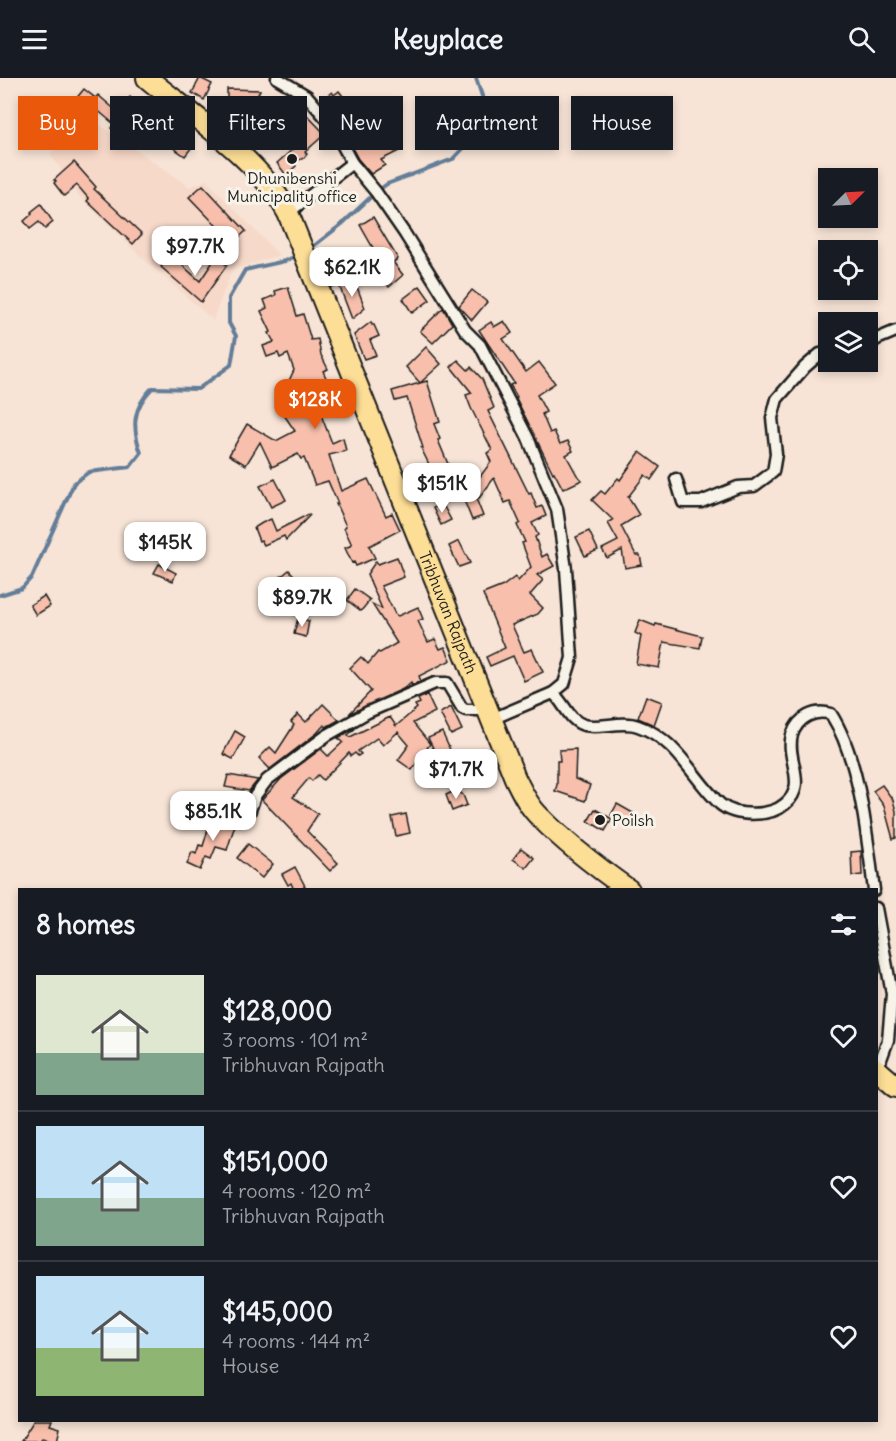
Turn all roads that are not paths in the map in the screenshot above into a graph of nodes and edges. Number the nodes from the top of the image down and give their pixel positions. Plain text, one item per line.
1 (147, 78) edge
2 (277, 78) edge
3 (352, 163) junction
4 (288, 213) junction
5 (896, 331) edge
6 (878, 339) edge
7 (818, 356) edge
8 (676, 479) dead end
9 (553, 693) junction
10 (490, 715) junction
11 (249, 813) dead end
12 (626, 888) edge
13 (874, 888) edge
14 (878, 919) edge
15 (878, 1066) edge
16 (878, 1070) edge
17 (896, 1086) edge

1 - 4 highway, Tribhuvan Rajpath
2 - 3 street
3 - 4 street
3 - 9 street
4 - 10 highway, Tribhuvan Rajpath
5 - 6 street
7 - 8 street
9 - 10 street
9 - 13 street
10 - 11 street
10 - 12 highway, Tribhuvan Rajpath
14 - 15 street
16 - 17 highway

